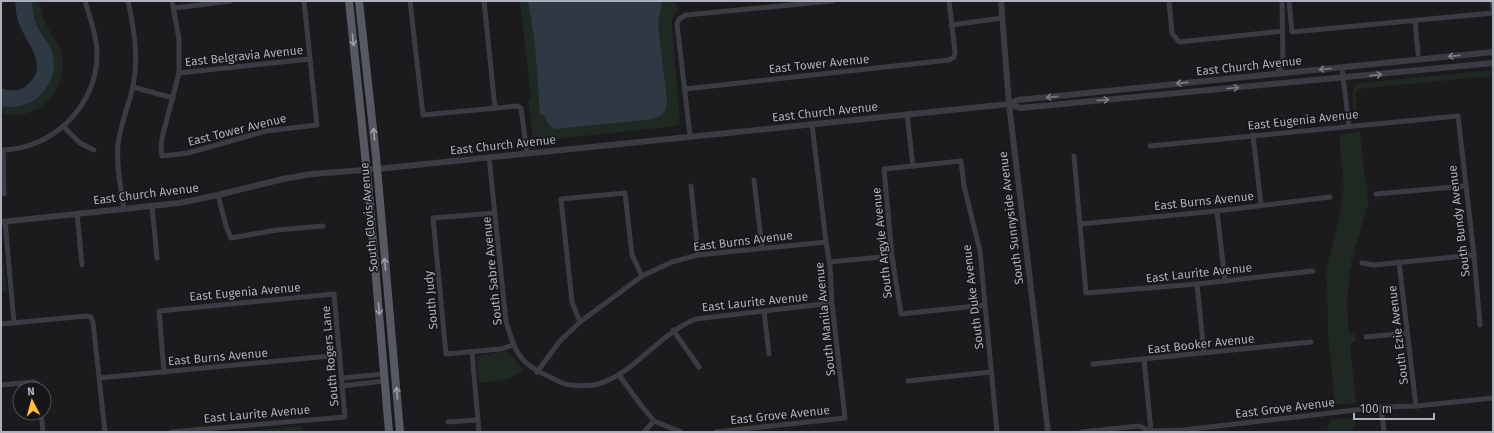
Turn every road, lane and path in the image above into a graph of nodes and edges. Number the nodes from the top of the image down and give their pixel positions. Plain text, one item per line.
1 (85, 1) edge
2 (128, 1) edge
3 (172, 1) edge
4 (231, 1) edge
5 (304, 1) edge
6 (349, 1) edge
7 (359, 1) edge
8 (410, 1) edge
9 (484, 1) edge
10 (823, 1) edge
11 (832, 1) edge
12 (949, 1) edge
13 (1000, 1) edge
14 (1169, 1) edge
15 (1282, 1) edge
16 (1289, 1) edge
17 (1492, 1) edge
18 (174, 8) junction
19 (1493, 9) edge
20 (1493, 13) edge
21 (1002, 18) junction
22 (1415, 21) junction
23 (952, 25) junction
24 (1283, 31) junction
25 (1493, 52) edge
26 (1418, 54) dead end
27 (310, 59) junction
28 (1493, 63) edge
29 (1342, 68) junction
30 (180, 73) junction
31 (1277, 74) junction
32 (1344, 78) junction
33 (1278, 84) junction
34 (133, 87) junction
35 (685, 89) junction
36 (173, 98) junction
37 (1009, 104) junction
38 (495, 108) junction
39 (907, 114) junction
40 (1458, 116) joint
41 (812, 124) junction
42 (63, 126) junction
43 (1349, 126) junction
44 (1253, 135) junction
45 (690, 136) junction
46 (1150, 146) dead end
47 (2, 150) edge
48 (94, 150) dead end
49 (526, 154) junction
50 (1074, 156) dead end
51 (488, 157) junction
52 (913, 166) junction
53 (377, 169) junction
54 (367, 170) junction
55 (754, 180) dead end
56 (690, 186) dead end
57 (1465, 186) junction
58 (4, 194) dead end
59 (1376, 194) dead end
60 (218, 195) junction
61 (1330, 197) dead end
62 (1261, 205) junction
63 (152, 206) junction
64 (124, 209) junction
65 (1217, 211) junction
66 (77, 213) junction
67 (495, 213) junction
68 (3, 221) edge
69 (1080, 224) junction
70 (323, 226) dead end
71 (826, 242) junction
72 (762, 248) junction
73 (698, 255) junction
74 (1474, 255) junction
75 (892, 256) junction
76 (157, 258) dead end
77 (829, 262) junction
78 (1399, 262) junction
79 (1362, 263) dead end
80 (82, 265) dead end
81 (1313, 271) dead end
82 (642, 276) junction
83 (1225, 281) junction
84 (1197, 284) junction
85 (334, 294) joint
86 (832, 303) junction
87 (985, 305) junction
88 (764, 310) junction
89 (580, 322) junction
90 (14, 323) junction
91 (1, 324) edge
92 (1480, 324) dead end
93 (673, 330) junction
94 (1407, 333) junction
95 (1366, 337) dead end
96 (1311, 342) dead end
97 (513, 345) junction
98 (472, 352) junction
99 (1204, 353) junction
100 (769, 354) dead end
101 (340, 355) junction
102 (1144, 360) junction
103 (1093, 364) dead end
104 (699, 367) dead end
105 (164, 372) junction
106 (537, 372) junction
107 (991, 372) junction
108 (619, 375) junction
109 (99, 378) junction
110 (342, 378) junction
111 (384, 378) junction
112 (908, 381) dead end
113 (12, 384) edge
114 (1, 385) edge
115 (342, 386) junction
116 (1493, 398) edge
117 (1416, 406) junction
118 (1381, 407) junction
119 (345, 417) joint
120 (845, 418) joint
121 (477, 420) junction
122 (42, 421) edge
123 (654, 421) junction
124 (448, 422) dead end
125 (1183, 431) edge
126 (43, 432) edge
127 (105, 432) edge
128 (170, 432) edge
129 (389, 432) edge
130 (400, 432) edge
131 (479, 432) edge
132 (644, 432) edge
133 (681, 432) edge
134 (716, 432) edge
135 (997, 432) edge
136 (1048, 432) edge
137 (1081, 432) edge
138 (1150, 432) edge
139 (1384, 432) edge

1 - 42 street
2 - 34 street
3 - 18 street
4 - 18 street
5 - 27 street
6 -> 54 main road, South Clovis Avenue
53 -> 7 main road, South Clovis Avenue
8 - 38 street
9 - 38 street
10 - 11 street
10 - 35 street
12 - 23 street
13 - 21 street, South Sunnyside Avenue
14 - 24 street
15 - 24 street
16 - 22 street
17 - 19 street
18 - 30 street
20 - 22 street
21 - 23 street
21 - 37 street, South Sunnyside Avenue
22 - 26 street
23 - 35 street, East Tower Avenue
24 - 31 street
25 -> 29 street, East Church Avenue
27 - 30 street, East Belgravia Avenue
27 - 36 street, East Tower Avenue
32 -> 28 street, East Church Avenue
29 -> 31 street, East Church Avenue
29 - 32 street
30 - 36 street
31 - 33 street
31 -> 37 street, East Church Avenue
32 - 33 street, East Church Avenue
32 - 43 street
37 -> 33 street, East Church Avenue
34 - 36 street
34 - 64 street
35 - 45 street
37 - 39 street, East Church Avenue
37 - 136 street, South Sunnyside Avenue
38 - 49 street
39 - 41 street, East Church Avenue
39 - 52 street
40 - 43 street, East Eugenia Avenue
40 - 57 street, South Bundy Avenue
41 - 45 street, East Church Avenue
41 - 71 street, South Manila Avenue
42 - 47 street
42 - 48 street
43 - 44 street, East Eugenia Avenue
44 - 46 street, East Eugenia Avenue
44 - 62 street
45 - 49 street, East Church Avenue
47 - 58 street
49 - 51 street, East Church Avenue
50 - 69 street
51 - 53 street, East Church Avenue
51 - 67 street, South Sabre Avenue
52 - 75 street, South Argyle Avenue
52 - 87 street, South Duke Avenue
53 - 54 street, East Church Avenue
130 -> 53 main road, South Clovis Avenue
54 - 60 street, East Church Avenue
54 -> 111 main road, South Clovis Avenue
55 - 72 street
56 - 73 street
57 - 59 street
57 - 74 street, South Bundy Avenue
60 - 63 street, East Church Avenue
60 - 70 street
61 - 62 street, East Burns Avenue
62 - 65 street, East Burns Avenue
63 - 64 street, East Church Avenue
63 - 76 street
64 - 66 street, East Church Avenue
65 - 69 street, East Burns Avenue
65 - 83 street
66 - 68 street, East Church Avenue
66 - 80 street
67 - 97 street, South Sabre Avenue
67 - 98 street, South Judy
68 - 90 street
69 - 84 street, East Laurite Avenue
71 - 72 street, East Burns Avenue
71 - 77 street, South Manila Avenue
72 - 73 street, East Burns Avenue
73 - 82 street, East Burns Avenue
74 - 78 street
74 - 92 street, South Bundy Avenue
75 - 77 street
75 - 87 street, South Argyle Avenue
77 - 86 street, South Manila Avenue
78 - 79 street
78 - 94 street, South Ezie Avenue
81 - 83 street, East Laurite Avenue
82 - 89 street, East Burns Avenue
82 - 89 street
83 - 84 street, East Laurite Avenue
84 - 99 street
85 - 101 street, South Rogers Lane
85 - 105 street, East Eugenia Avenue
86 - 88 street, East Laurite Avenue
86 - 120 street, South Manila Avenue
87 - 107 street, South Duke Avenue
88 - 93 street, East Laurite Avenue
88 - 100 street
89 - 106 street, East Burns Avenue
90 - 91 street
90 - 109 street
93 - 104 street
93 - 108 street, East Laurite Avenue
94 - 95 street
94 - 117 street, South Ezie Avenue
96 - 99 street, East Booker Avenue
97 - 98 street
97 - 106 street, South Sabre Avenue
98 - 121 street
99 - 102 street, East Booker Avenue
101 - 105 street, East Burns Avenue
101 - 110 street, South Rogers Lane
102 - 103 street, East Booker Avenue
102 - 138 street
105 - 109 street, East Burns Avenue
106 - 108 street, East Laurite Avenue
107 - 112 street
107 - 135 street, South Duke Avenue
108 - 123 street
109 - 127 street
110 - 111 street
110 - 115 street, South Rogers Lane
111 - 115 street
111 - 129 main road, South Clovis Avenue
113 - 114 street
115 - 119 street, South Rogers Lane
116 - 117 street, East Grove Avenue
117 - 118 street, East Grove Avenue
118 - 125 street, East Grove Avenue
118 - 139 street
119 - 128 street, East Laurite Avenue
120 - 134 street, East Grove Avenue
121 - 124 street
121 - 131 street
122 - 126 street
123 - 132 street
123 - 133 street
125 - 138 street, East Grove Avenue
137 - 138 street, East Grove Avenue

